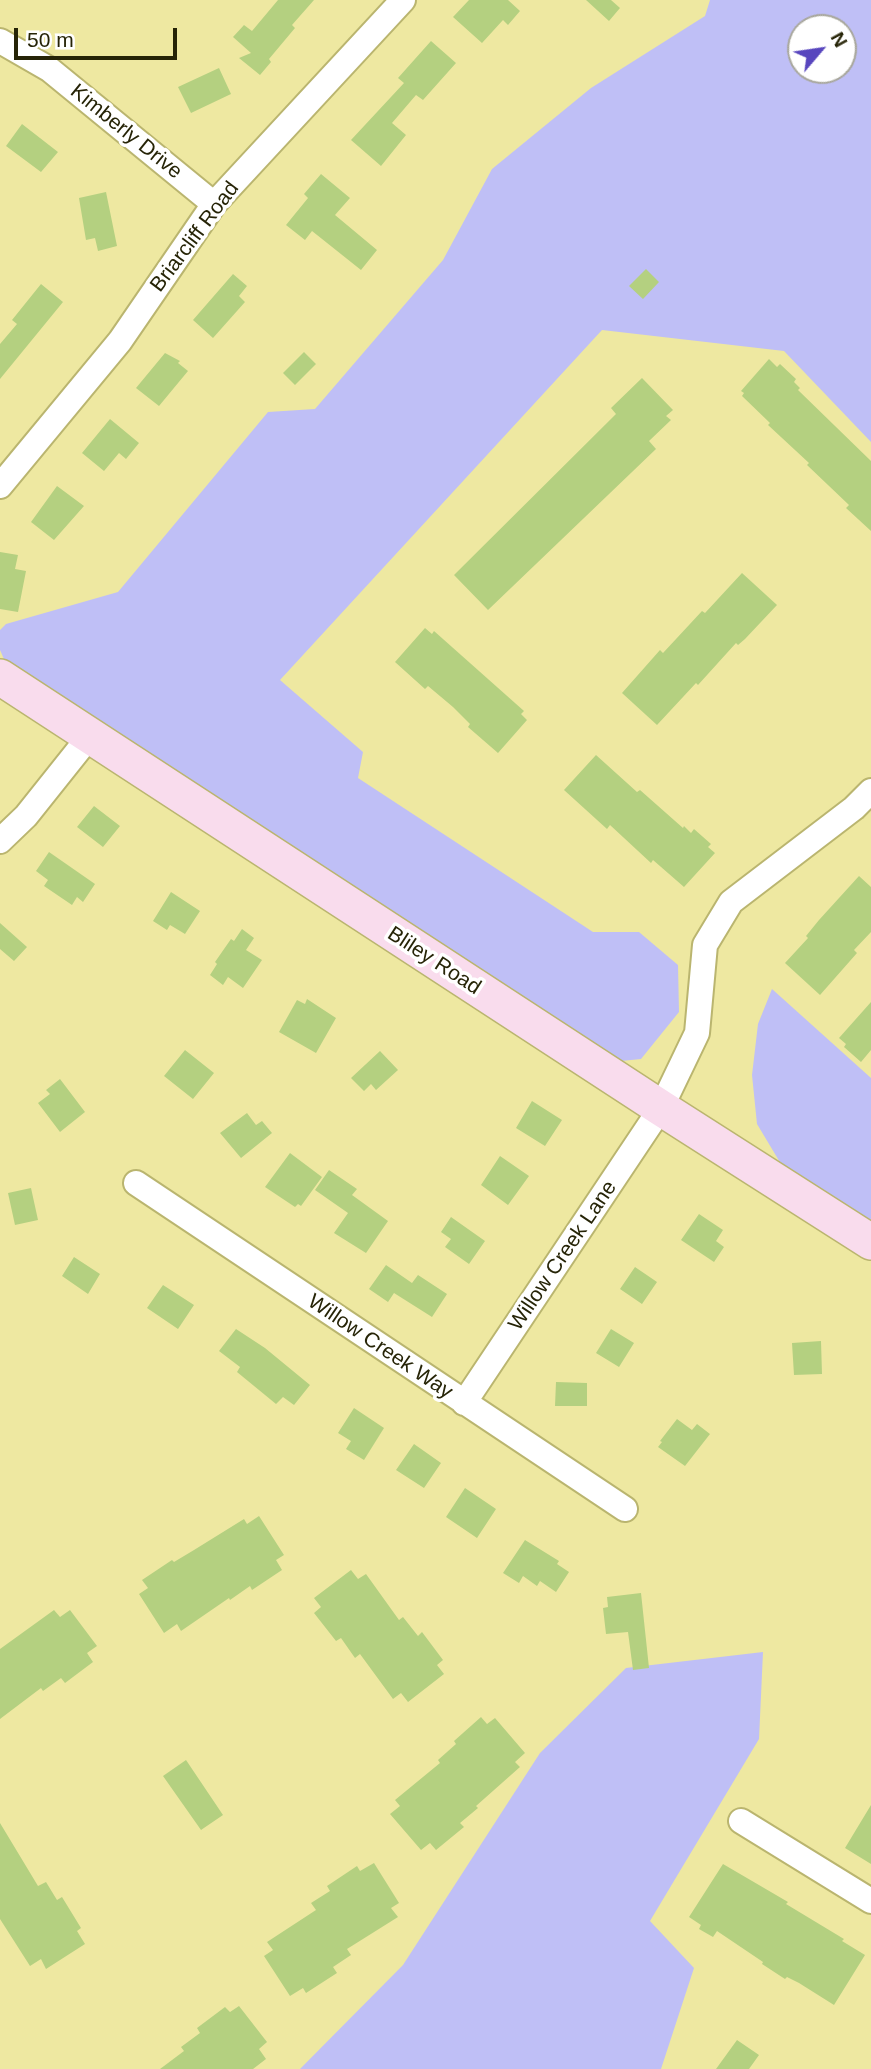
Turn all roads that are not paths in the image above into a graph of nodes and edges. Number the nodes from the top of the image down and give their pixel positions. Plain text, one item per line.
1 (403, 0) edge
2 (0, 41) edge
3 (214, 204) junction
4 (0, 486) edge
5 (0, 677) edge
6 (89, 737) junction
7 (871, 791) edge
8 (0, 841) edge
9 (661, 1108) junction
10 (136, 1183) dead end
11 (871, 1241) edge
12 (464, 1404) junction
13 (625, 1509) dead end
14 (741, 1821) dead end
15 (871, 1901) edge

1 - 3 street, Briarcliff Road
2 - 3 street, Kimberly Drive
3 - 4 street, Briarcliff Road
5 - 6 street, Bliley Road
6 - 8 street
6 - 9 street, Bliley Road
7 - 9 street, Willow Creek Lane
9 - 11 street, Bliley Road
9 - 12 street, Willow Creek Lane
10 - 12 street, Willow Creek Way
12 - 13 street, Willow Creek Way
14 - 15 street

